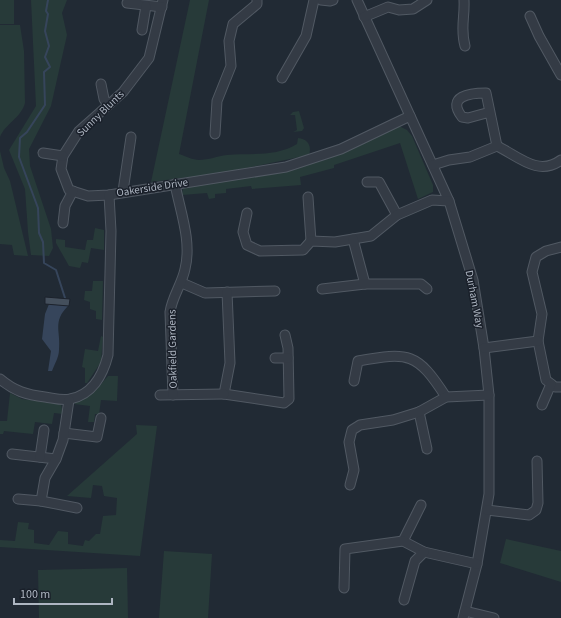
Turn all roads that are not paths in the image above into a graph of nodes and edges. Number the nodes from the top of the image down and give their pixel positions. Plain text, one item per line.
1 (257, 0) edge
2 (314, 0) edge
3 (321, 0) edge
4 (333, 0) edge
5 (357, 0) edge
6 (427, 0) edge
7 (464, 0) edge
8 (127, 3) dead end
9 (163, 3) edge
10 (146, 6) junction
11 (530, 16) dead end
12 (364, 17) junction
13 (142, 30) dead end
14 (465, 46) dead end
15 (561, 75) edge
16 (282, 78) dead end
17 (102, 84) dead end
18 (108, 105) junction
19 (490, 112) dead end
20 (410, 116) junction
21 (215, 134) dead end
22 (131, 137) dead end
23 (497, 146) junction
24 (43, 153) dead end
25 (63, 156) junction
26 (561, 160) edge
27 (432, 165) junction
28 (367, 182) dead end
29 (175, 184) junction
30 (73, 191) junction
31 (123, 191) junction
32 (108, 195) junction
33 (308, 197) dead end
34 (449, 201) junction
35 (247, 213) dead end
36 (397, 215) junction
37 (63, 223) dead end
38 (354, 239) junction
39 (311, 241) junction
40 (561, 247) edge
41 (182, 283) junction
42 (365, 284) junction
43 (322, 289) dead end
44 (427, 289) dead end
45 (275, 291) dead end
46 (227, 292) junction
47 (285, 335) dead end
48 (538, 342) junction
49 (484, 348) junction
50 (276, 358) dead end
51 (288, 358) junction
52 (0, 379) edge
53 (354, 381) dead end
54 (551, 384) junction
55 (561, 386) edge
56 (224, 394) junction
57 (160, 395) dead end
58 (173, 395) junction
59 (489, 395) junction
60 (446, 397) junction
61 (69, 400) junction
62 (542, 405) dead end
63 (418, 412) junction
64 (101, 418) dead end
65 (44, 430) dead end
66 (64, 433) junction
67 (427, 449) dead end
68 (12, 454) dead end
69 (40, 457) junction
70 (56, 459) junction
71 (537, 461) dead end
72 (350, 485) dead end
73 (18, 499) dead end
74 (41, 501) junction
75 (421, 505) dead end
76 (77, 508) dead end
77 (487, 510) junction
78 (403, 541) junction
79 (424, 552) junction
80 (477, 564) junction
81 (344, 588) dead end
82 (404, 600) dead end
83 (464, 614) edge
84 (494, 618) edge

1 - 21 street
2 - 16 street
3 - 4 street
5 - 12 street, Durham Way
6 - 12 street
7 - 14 street
8 - 10 street
9 - 10 street
9 - 18 street, Sunny Blunts
10 - 13 street
11 - 15 street
12 - 20 street, Durham Way
17 - 18 street
18 - 25 street, Sunny Blunts
19 - 23 street
20 - 27 street, Durham Way
20 - 29 street, Oakerside Drive
22 - 31 street
23 - 26 street
23 - 27 street
24 - 25 street
25 - 30 street
27 - 34 street, Durham Way
28 - 36 street
29 - 31 street, Oakerside Drive
29 - 41 street, Oakfield Gardens
30 - 32 street
30 - 37 street
31 - 32 street, Oakerside Drive
32 - 61 street, Oakerside Drive
33 - 39 street
34 - 36 street
34 - 49 street, Durham Way
35 - 39 street
36 - 38 street
38 - 39 street
38 - 42 street
40 - 48 street
41 - 46 street
41 - 58 street, Oakfield Gardens
42 - 43 street
42 - 44 street
45 - 46 street
46 - 56 street
47 - 51 street, Oakfield Gardens
48 - 49 street
48 - 54 street
49 - 59 street, Durham Way
50 - 51 street
51 - 56 street, Oakfield Gardens
52 - 61 street
53 - 60 street
54 - 55 street
54 - 62 street
56 - 58 street, Oakfield Gardens
57 - 58 street, Oakfield Gardens
59 - 60 street
59 - 77 street, Durham Way
60 - 63 street
61 - 66 street
63 - 67 street
63 - 72 street
64 - 66 street
65 - 69 street
66 - 70 street
68 - 69 street
69 - 70 street
70 - 74 street
71 - 77 street
73 - 74 street
74 - 76 street
75 - 78 street
77 - 80 street, Durham Way
78 - 79 street
78 - 81 street
79 - 80 street
79 - 82 street
80 - 83 street, Durham Way
83 - 84 street

